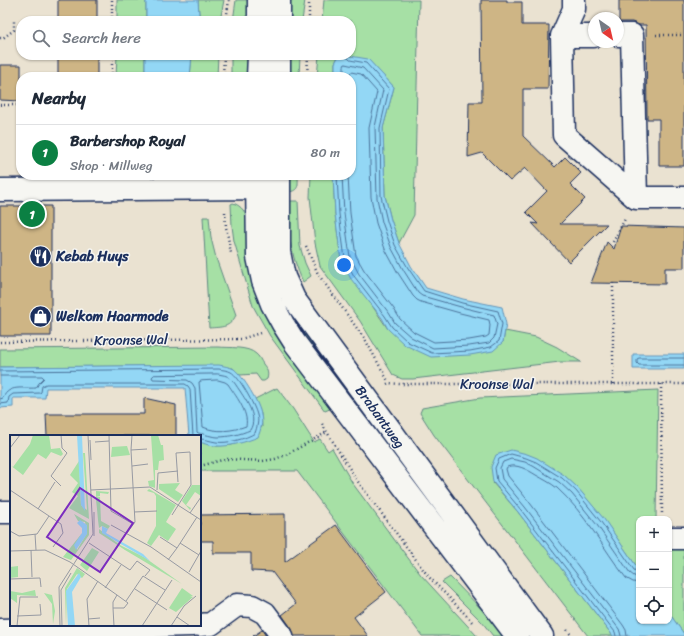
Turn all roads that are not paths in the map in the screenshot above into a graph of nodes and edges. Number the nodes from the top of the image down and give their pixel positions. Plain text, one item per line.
1 (259, 0) edge
2 (279, 0) edge
3 (574, 0) edge
4 (259, 16) edge
5 (279, 16) edge
6 (624, 35) edge
7 (562, 36) junction
8 (588, 36) edge
9 (259, 60) edge
10 (279, 60) edge
11 (258, 72) edge
12 (279, 72) edge
13 (257, 182) edge
14 (279, 185) edge
15 (0, 190) edge
16 (636, 198) junction
17 (684, 198) edge
18 (672, 538) edge
19 (684, 538) edge
20 (201, 625) edge
21 (154, 626) edge
22 (0, 630) edge
23 (282, 636) edge
24 (517, 636) edge
25 (542, 636) edge

1 - 4 street
2 - 5 street
3 - 7 street
6 - 16 street
7 - 8 street
7 - 16 street
9 - 11 street
10 - 12 street
13 - 14 street
13 - 15 street
13 - 24 street, Brabantweg
14 - 25 street, Brabantweg
16 - 17 street
18 - 19 street
20 - 23 street
21 - 22 street

